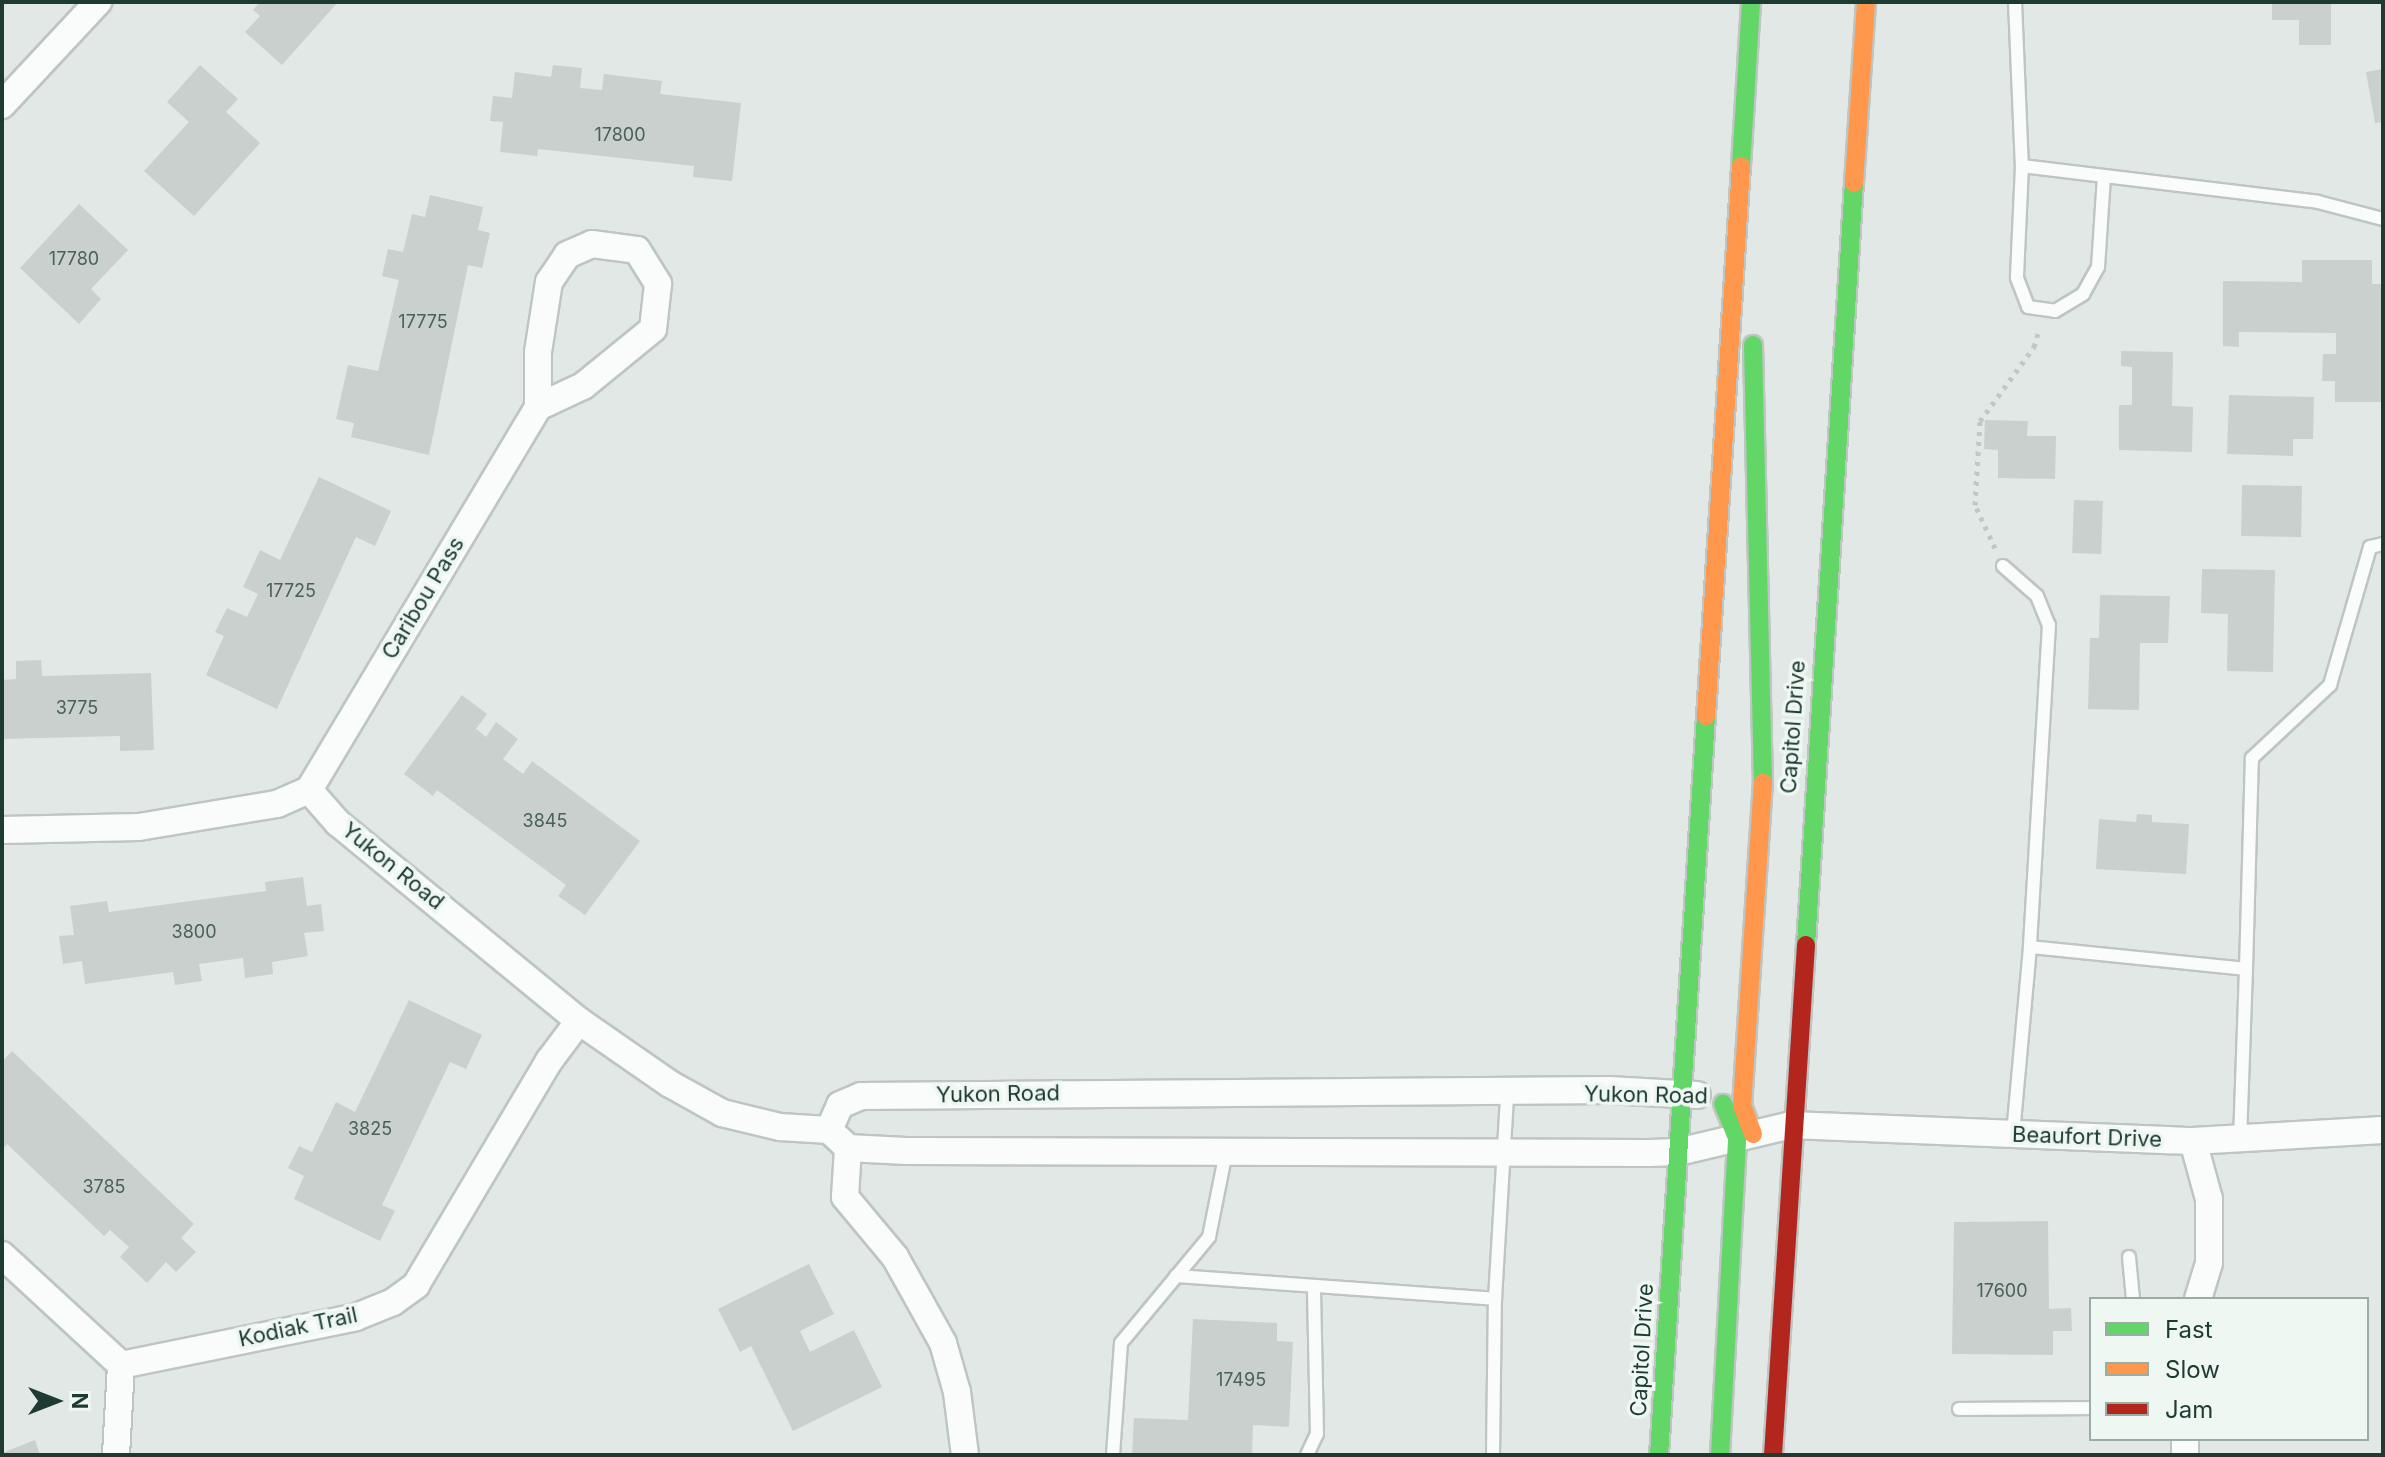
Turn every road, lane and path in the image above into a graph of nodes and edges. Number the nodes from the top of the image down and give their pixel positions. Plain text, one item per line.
1 (1751, 2) edge
2 (1866, 2) edge
3 (2015, 2) edge
4 (93, 4) edge
5 (2, 105) edge
6 (1744, 144) junction
7 (2022, 166) junction
8 (2104, 176) junction
9 (2383, 219) edge
10 (2045, 309) junction
11 (538, 407) junction
12 (2383, 544) edge
13 (2003, 566) joint
14 (309, 790) junction
15 (2, 830) edge
16 (2030, 947) junction
17 (2246, 969) junction
18 (579, 1021) junction
19 (1507, 1094) junction
20 (1682, 1094) junction
21 (1731, 1101) junction
22 (1791, 1125) junction
23 (2383, 1130) edge
24 (2013, 1134) junction
25 (1745, 1136) junction
26 (2240, 1138) junction
27 (839, 1139) junction
28 (2193, 1141) junction
29 (1503, 1150) junction
30 (1226, 1151) junction
31 (1678, 1152) junction
32 (2, 1255) edge
33 (2129, 1257) dead end
34 (1176, 1276) junction
35 (1314, 1286) junction
36 (2133, 1297) edge
37 (2199, 1297) edge
38 (1495, 1299) junction
39 (121, 1365) junction
40 (2089, 1408) edge
41 (1959, 1409) dead end
42 (116, 1455) edge
43 (965, 1455) edge
44 (1113, 1455) edge
45 (1307, 1455) edge
46 (1493, 1455) edge
47 (1659, 1455) edge
48 (1720, 1455) edge
49 (1773, 1455) edge

1 - 6 main road, Capitol Drive
2 - 22 main road, Capitol Drive
3 - 7 lane
4 - 5 street
6 - 20 main road, Capitol Drive
6 - 21 main road
7 - 8 lane
7 - 10 lane
8 - 9 lane
8 - 10 lane
10 - 13 path
11 - 11 street
11 - 14 street, Caribou Pass
12 - 17 lane
13 - 16 lane
14 - 15 street
14 - 18 street, Yukon Road
16 - 17 lane
16 - 24 lane
17 - 26 lane
18 - 27 street, Yukon Road
18 - 39 street, Kodiak Trail
19 - 20 street, Yukon Road
19 - 27 street, Yukon Road
19 - 29 lane
20 - 21 street, Yukon Road
20 - 31 main road, Capitol Drive
21 - 22 street, Yukon Road
21 - 25 main road
22 - 24 street, Beaufort Drive
22 - 25 street, Yukon Road
22 - 49 main road, Capitol Drive
23 - 26 street, Beaufort Drive
24 - 28 street, Beaufort Drive
25 - 31 street, Yukon Road
25 - 48 main road
26 - 28 street, Beaufort Drive
27 - 30 street, Yukon Road
27 - 43 street
28 - 37 street
29 - 30 street, Yukon Road
29 - 31 street, Yukon Road
29 - 38 lane
30 - 34 lane
31 - 47 main road, Capitol Drive
32 - 39 street
33 - 36 lane
34 - 35 lane
34 - 44 lane
35 - 38 lane
35 - 45 lane
38 - 46 lane
39 - 42 street
40 - 41 lane

